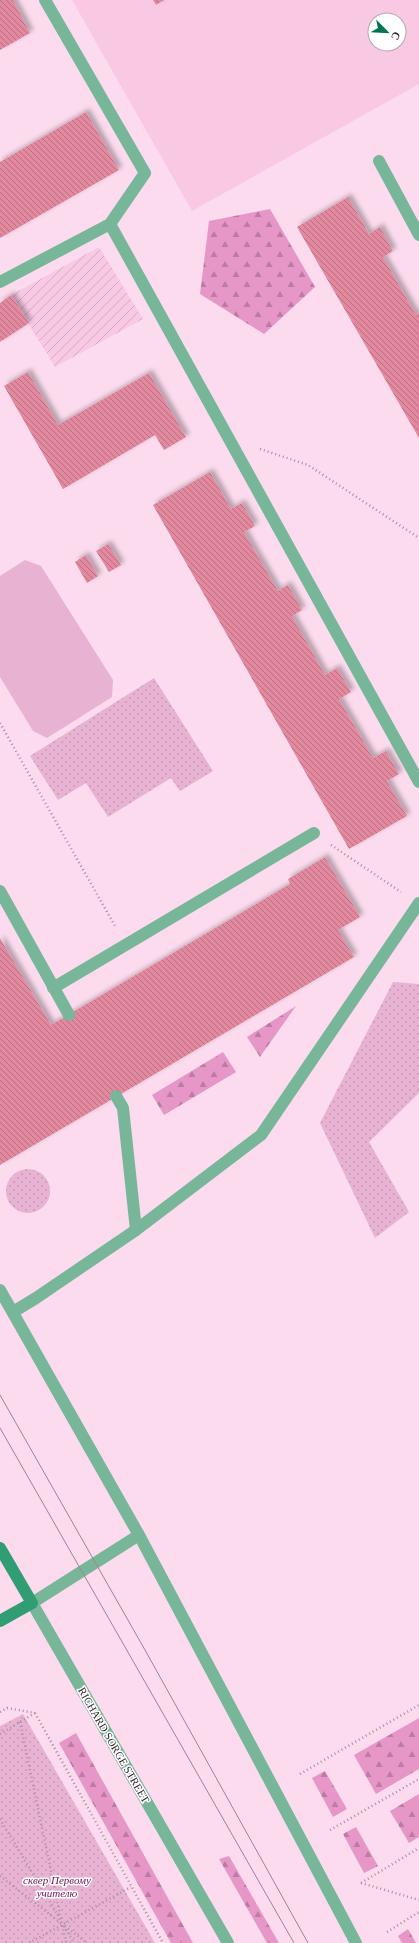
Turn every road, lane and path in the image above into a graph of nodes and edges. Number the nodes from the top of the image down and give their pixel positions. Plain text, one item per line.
1 (45, 0) edge
2 (379, 160) dead end
3 (110, 224) junction
4 (419, 235) edge
5 (0, 282) edge
6 (229, 438) junction
7 (419, 538) edge
8 (0, 723) edge
9 (419, 782) edge
10 (314, 833) joint
11 (0, 891) edge
12 (403, 893) dead end
13 (419, 903) edge
14 (126, 945) junction
15 (54, 988) junction
16 (69, 1015) dead end
17 (116, 1096) dead end
18 (136, 1230) junction
19 (0, 1290) edge
20 (13, 1312) junction
21 (139, 1535) junction
22 (0, 1548) edge
23 (32, 1602) junction
24 (0, 1621) edge
25 (419, 1705) edge
26 (0, 1712) edge
27 (35, 1713) junction
28 (20, 1722) junction
29 (0, 1734) edge
30 (300, 1774) dead end
31 (419, 1779) edge
32 (0, 1819) edge
33 (330, 1830) dead end
34 (419, 1848) edge
35 (0, 1876) edge
36 (131, 1887) junction
37 (419, 1900) edge
38 (419, 1912) edge
39 (63, 1924) junction
40 (386, 1932) dead end
41 (29, 1943) edge
42 (66, 1943) edge
43 (74, 1943) edge
44 (87, 1943) edge
45 (164, 1943) edge
46 (228, 1943) edge
47 (356, 1943) edge

1 - 3 street
2 - 4 street
3 - 5 street
3 - 6 street
6 - 7 path
6 - 9 street
8 - 14 path
10 - 12 path
10 - 14 street
11 - 15 street
13 - 18 street
14 - 15 street
15 - 16 street
17 - 18 street
18 - 20 street
19 - 20 street
20 - 21 street
21 - 23 street
21 - 47 street
22 - 23 main road, RICHARD SORGE STREET
23 - 24 main road
23 - 46 street, RICHARD SORGE STREET
25 - 30 path
26 - 27 path
27 - 28 path
27 - 36 path
28 - 29 path
28 - 39 path
31 - 33 path
32 - 39 path
34 - 37 path
35 - 39 path
36 - 39 path
36 - 45 path
38 - 40 path
39 - 41 path
39 - 42 path
39 - 43 path
39 - 44 path

